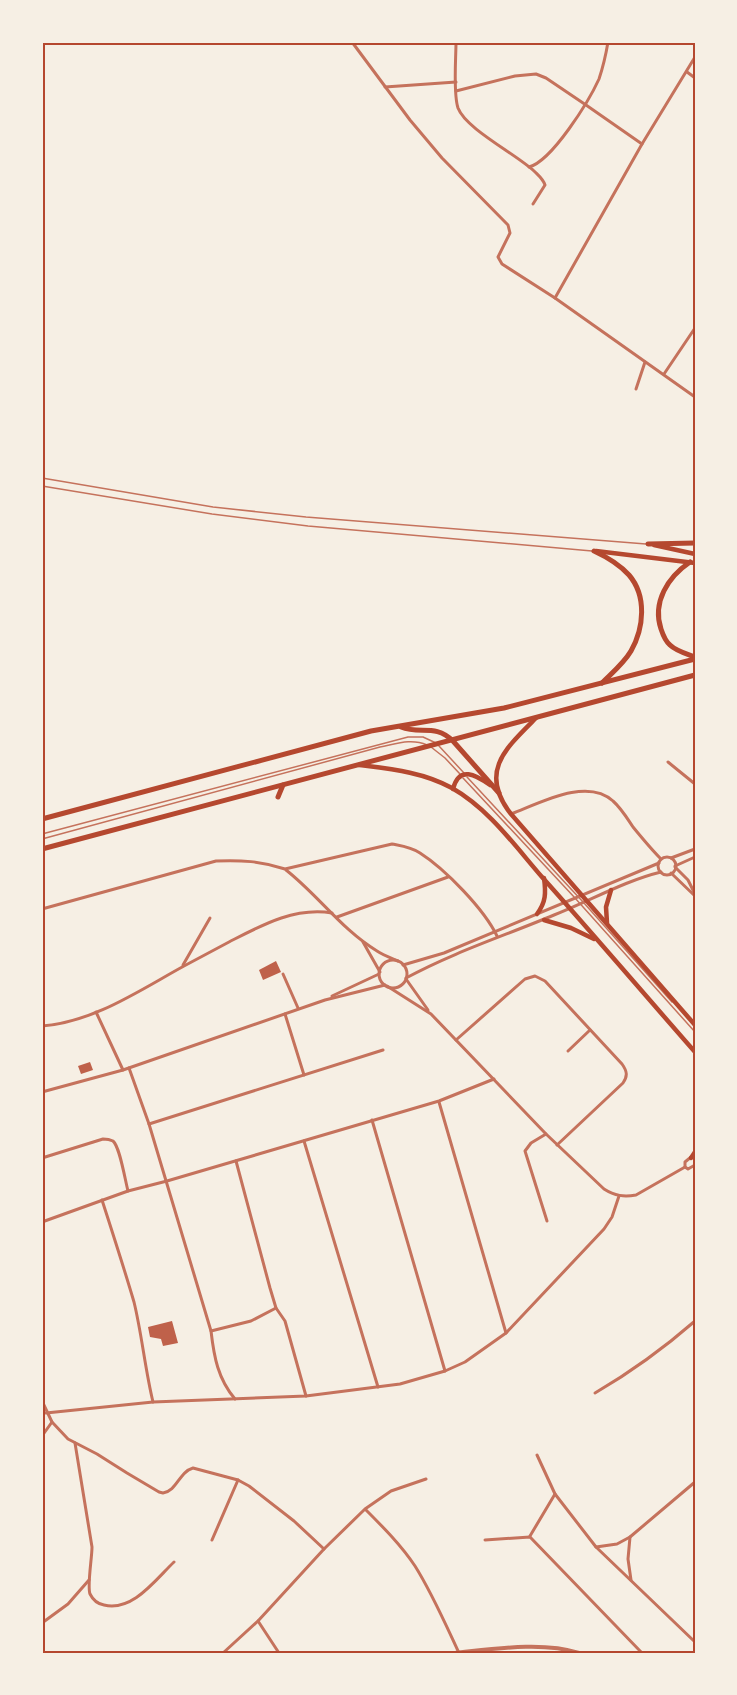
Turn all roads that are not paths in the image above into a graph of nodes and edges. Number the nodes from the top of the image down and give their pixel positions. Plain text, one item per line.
1 (352, 42) edge
2 (456, 42) edge
3 (608, 42) edge
4 (695, 57) edge
5 (687, 72) junction
6 (695, 78) edge
7 (456, 82) junction
8 (384, 87) junction
9 (456, 92) junction
10 (586, 105) junction
11 (642, 144) junction
12 (529, 167) junction
13 (533, 204) dead end
14 (555, 298) junction
15 (695, 328) edge
16 (645, 362) junction
17 (664, 374) junction
18 (636, 389) dead end
19 (695, 398) edge
20 (42, 478) edge
21 (42, 486) edge
22 (695, 543) edge
23 (648, 544) junction
24 (594, 551) junction
25 (695, 554) edge
26 (693, 562) edge
27 (695, 658) edge
28 (694, 676) edge
29 (601, 683) junction
30 (536, 718) junction
31 (399, 726) junction
32 (453, 741) junction
33 (438, 745) junction
34 (430, 746) junction
35 (668, 762) dead end
36 (360, 765) junction
37 (463, 775) junction
38 (695, 784) edge
39 (284, 785) junction
40 (453, 789) junction
41 (499, 793) junction
42 (278, 797) dead end
43 (512, 814) junction
44 (42, 819) edge
45 (42, 834) edge
46 (42, 838) edge
47 (42, 849) edge
48 (695, 849) edge
49 (695, 857) edge
50 (671, 858) junction
51 (660, 861) junction
52 (675, 867) junction
53 (285, 869) junction
54 (661, 872) junction
55 (671, 873) junction
56 (448, 877) junction
57 (544, 878) junction
58 (621, 879) junction
59 (624, 885) junction
60 (612, 890) junction
61 (695, 895) edge
62 (578, 896) junction
63 (564, 902) junction
64 (584, 903) junction
65 (42, 909) edge
66 (570, 909) junction
67 (332, 913) junction
68 (537, 914) junction
69 (337, 917) junction
70 (210, 918) dead end
71 (544, 920) junction
72 (608, 926) junction
73 (495, 931) junction
74 (497, 936) junction
75 (362, 940) junction
76 (596, 940) junction
77 (398, 961) junction
78 (403, 964) junction
79 (182, 967) junction
80 (380, 973) junction
81 (282, 975) dead end
82 (406, 979) junction
83 (386, 985) junction
84 (326, 1000) junction
85 (298, 1009) junction
86 (96, 1012) junction
87 (285, 1014) junction
88 (431, 1014) junction
89 (42, 1026) edge
90 (695, 1026) edge
91 (590, 1030) junction
92 (695, 1032) edge
93 (456, 1040) junction
94 (383, 1050) dead end
95 (568, 1052) dead end
96 (695, 1052) edge
97 (129, 1068) junction
98 (123, 1071) junction
99 (304, 1075) junction
100 (494, 1079) junction
101 (42, 1092) edge
102 (439, 1101) junction
103 (372, 1120) junction
104 (149, 1124) junction
105 (546, 1134) junction
106 (304, 1141) junction
107 (557, 1145) junction
108 (694, 1155) edge
109 (42, 1158) edge
110 (236, 1161) junction
111 (695, 1165) edge
112 (685, 1167) junction
113 (167, 1181) junction
114 (128, 1191) junction
115 (619, 1196) junction
116 (102, 1200) junction
117 (547, 1221) dead end
118 (42, 1222) edge
119 (276, 1308) junction
120 (695, 1321) edge
121 (211, 1331) junction
122 (506, 1333) junction
123 (445, 1371) junction
124 (378, 1388) junction
125 (595, 1393) dead end
126 (306, 1396) junction
127 (235, 1399) junction
128 (42, 1401) edge
129 (153, 1402) junction
130 (46, 1413) junction
131 (51, 1422) junction
132 (42, 1436) edge
133 (75, 1443) junction
134 (537, 1455) dead end
135 (426, 1479) dead end
136 (238, 1480) junction
137 (695, 1482) edge
138 (555, 1494) junction
139 (365, 1509) junction
140 (530, 1537) junction
141 (630, 1537) junction
142 (212, 1540) dead end
143 (485, 1540) dead end
144 (597, 1546) junction
145 (324, 1549) junction
146 (174, 1562) dead end
147 (90, 1579) junction
148 (632, 1582) junction
149 (258, 1621) junction
150 (42, 1623) edge
151 (695, 1642) edge
152 (223, 1653) edge
153 (279, 1653) edge
154 (457, 1653) edge
155 (579, 1653) edge
156 (642, 1653) edge

1 - 8 street
2 - 7 street
3 - 10 street
4 - 5 street
5 - 6 street
5 - 11 street
7 - 8 street
7 - 9 street
8 - 14 street
9 - 10 street
9 - 12 street
10 - 11 street
10 - 12 street
11 - 14 street
12 - 13 street
14 - 16 street
15 - 17 street
16 - 17 street
16 - 18 street
17 - 19 street
20 - 23 lane
21 - 24 lane
22 - 23 highway
23 - 25 main road
24 - 26 main road
24 - 29 highway
26 - 27 highway
27 - 29 highway
28 - 30 highway
29 - 31 highway
30 - 32 highway
30 - 41 main road
31 - 32 highway
31 - 44 highway
32 - 33 highway
32 - 41 highway
33 - 34 highway
33 - 37 lane
33 - 45 lane
34 - 36 highway
34 - 37 lane
34 - 46 lane
35 - 38 street
36 - 39 highway
36 - 40 main road
37 - 40 main road
37 - 41 main road
37 - 62 lane
39 - 42 highway
39 - 47 highway
40 - 57 main road
41 - 43 main road
43 - 51 street
43 - 62 main road
48 - 50 street
49 - 52 street
50 - 51 street
50 - 52 street
51 - 54 street
51 - 58 street
52 - 55 street
52 - 61 street
53 - 56 street
53 - 65 street
53 - 67 street
54 - 55 street
54 - 59 street
55 - 61 street
56 - 69 street
56 - 73 street
57 - 63 main road
57 - 68 main road
58 - 59 street
58 - 62 street
59 - 60 street
60 - 64 street
60 - 72 main road
62 - 63 street
62 - 64 main road
63 - 66 main road
63 - 68 street
64 - 66 street
64 - 72 main road
64 - 90 lane
64 - 92 lane
66 - 71 street
66 - 76 main road
67 - 69 street
67 - 79 street
68 - 73 street
69 - 75 street
70 - 79 street
71 - 74 street
71 - 76 main road
72 - 90 main road
73 - 74 street
73 - 78 street
74 - 82 street
75 - 77 street
75 - 80 street
76 - 96 main road
77 - 78 street
77 - 80 street
78 - 82 street
79 - 86 street
80 - 83 street
80 - 84 street
81 - 85 street
82 - 83 street
82 - 88 street
83 - 84 street
83 - 88 street
84 - 85 street
85 - 87 street
86 - 89 street
86 - 98 street
87 - 97 street
87 - 99 street
88 - 93 street
91 - 93 street
91 - 95 street
91 - 107 street
93 - 100 street
94 - 99 street
97 - 98 street
97 - 104 street
98 - 101 street
99 - 104 street
100 - 102 street
100 - 105 street
102 - 103 street
102 - 122 street
103 - 106 street
103 - 123 street
104 - 113 street
105 - 107 street
105 - 117 street
106 - 110 street
106 - 124 street
107 - 115 street
108 - 112 street
109 - 114 street
110 - 113 street
110 - 119 street
111 - 112 street
112 - 115 street
113 - 114 street
113 - 121 street
114 - 116 street
115 - 122 street
116 - 118 street
116 - 129 street
119 - 121 street
119 - 126 street
120 - 125 street
121 - 127 street
122 - 123 street
123 - 124 street
124 - 126 street
126 - 127 street
127 - 129 street
128 - 130 street
129 - 130 street
130 - 131 street
131 - 132 street
131 - 133 street
133 - 136 street
133 - 147 street
134 - 138 street
135 - 139 street
136 - 142 street
136 - 145 street
137 - 141 street
138 - 140 street
138 - 144 street
139 - 145 street
139 - 154 street
140 - 143 street
140 - 156 street
141 - 144 street
141 - 148 street
144 - 148 street
145 - 149 street
146 - 147 street
147 - 150 street
148 - 151 street
149 - 152 street
149 - 153 street
154 - 155 street

